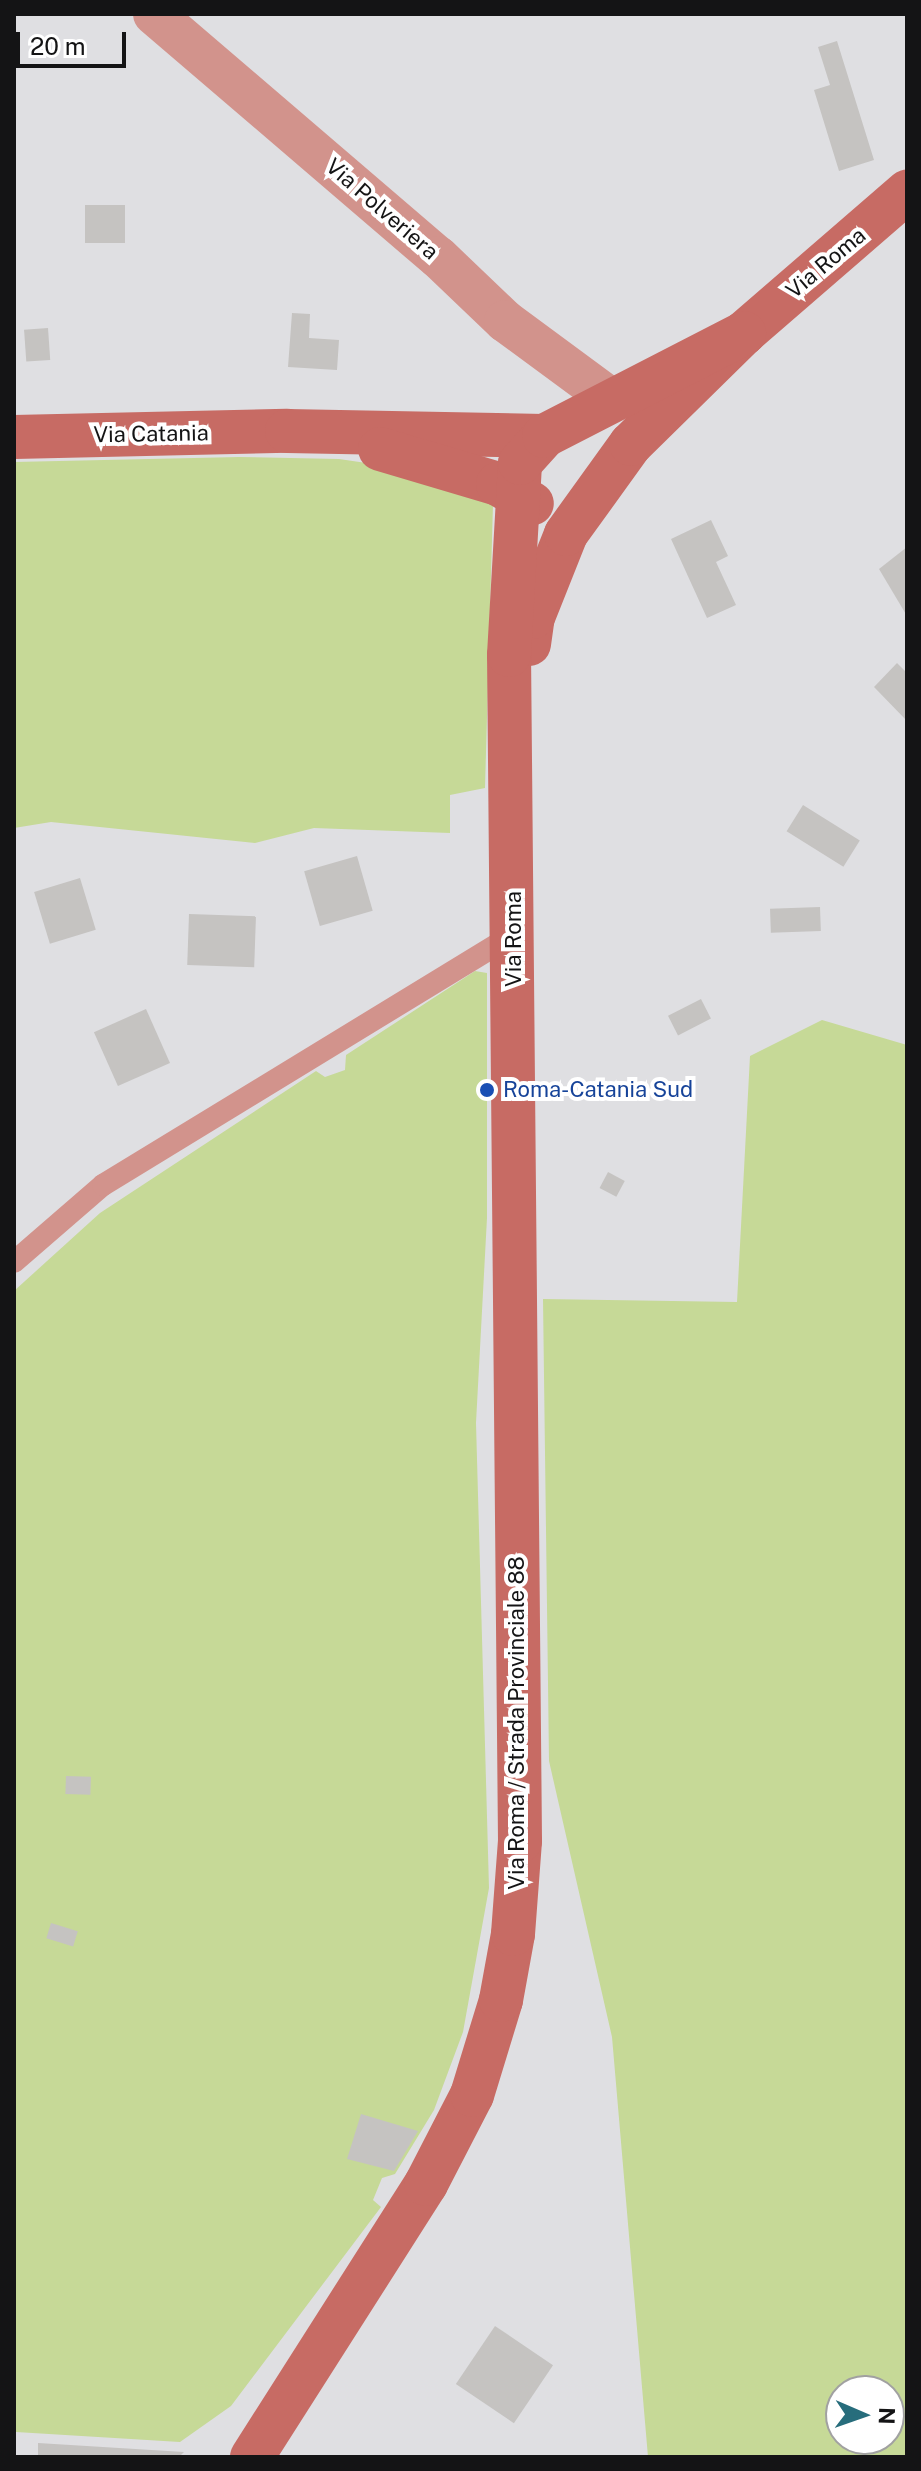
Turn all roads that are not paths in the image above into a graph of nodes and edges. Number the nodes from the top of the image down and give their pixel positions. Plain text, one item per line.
1 (154, 14) edge
2 (907, 192) edge
3 (744, 333) junction
4 (612, 400) junction
5 (287, 431) junction
6 (548, 434) junction
7 (14, 437) edge
8 (523, 492) junction
9 (586, 502) junction
10 (513, 763) junction
11 (514, 934) junction
12 (515, 1114) joint
13 (14, 1262) edge
14 (252, 2457) edge

1 - 4 street, Via Polveriera
2 - 3 street, Via Roma
3 - 4 street
3 - 9 street
4 - 6 street
5 - 6 street
5 - 7 street, Via Catania
5 - 8 street
6 - 8 street
6 - 9 street
8 - 9 street
8 - 10 street
9 - 10 street
10 - 11 street, Via Roma
11 - 12 street, Via Roma
11 - 13 lane
12 - 14 street, Via Roma / Strada Provinciale 88

